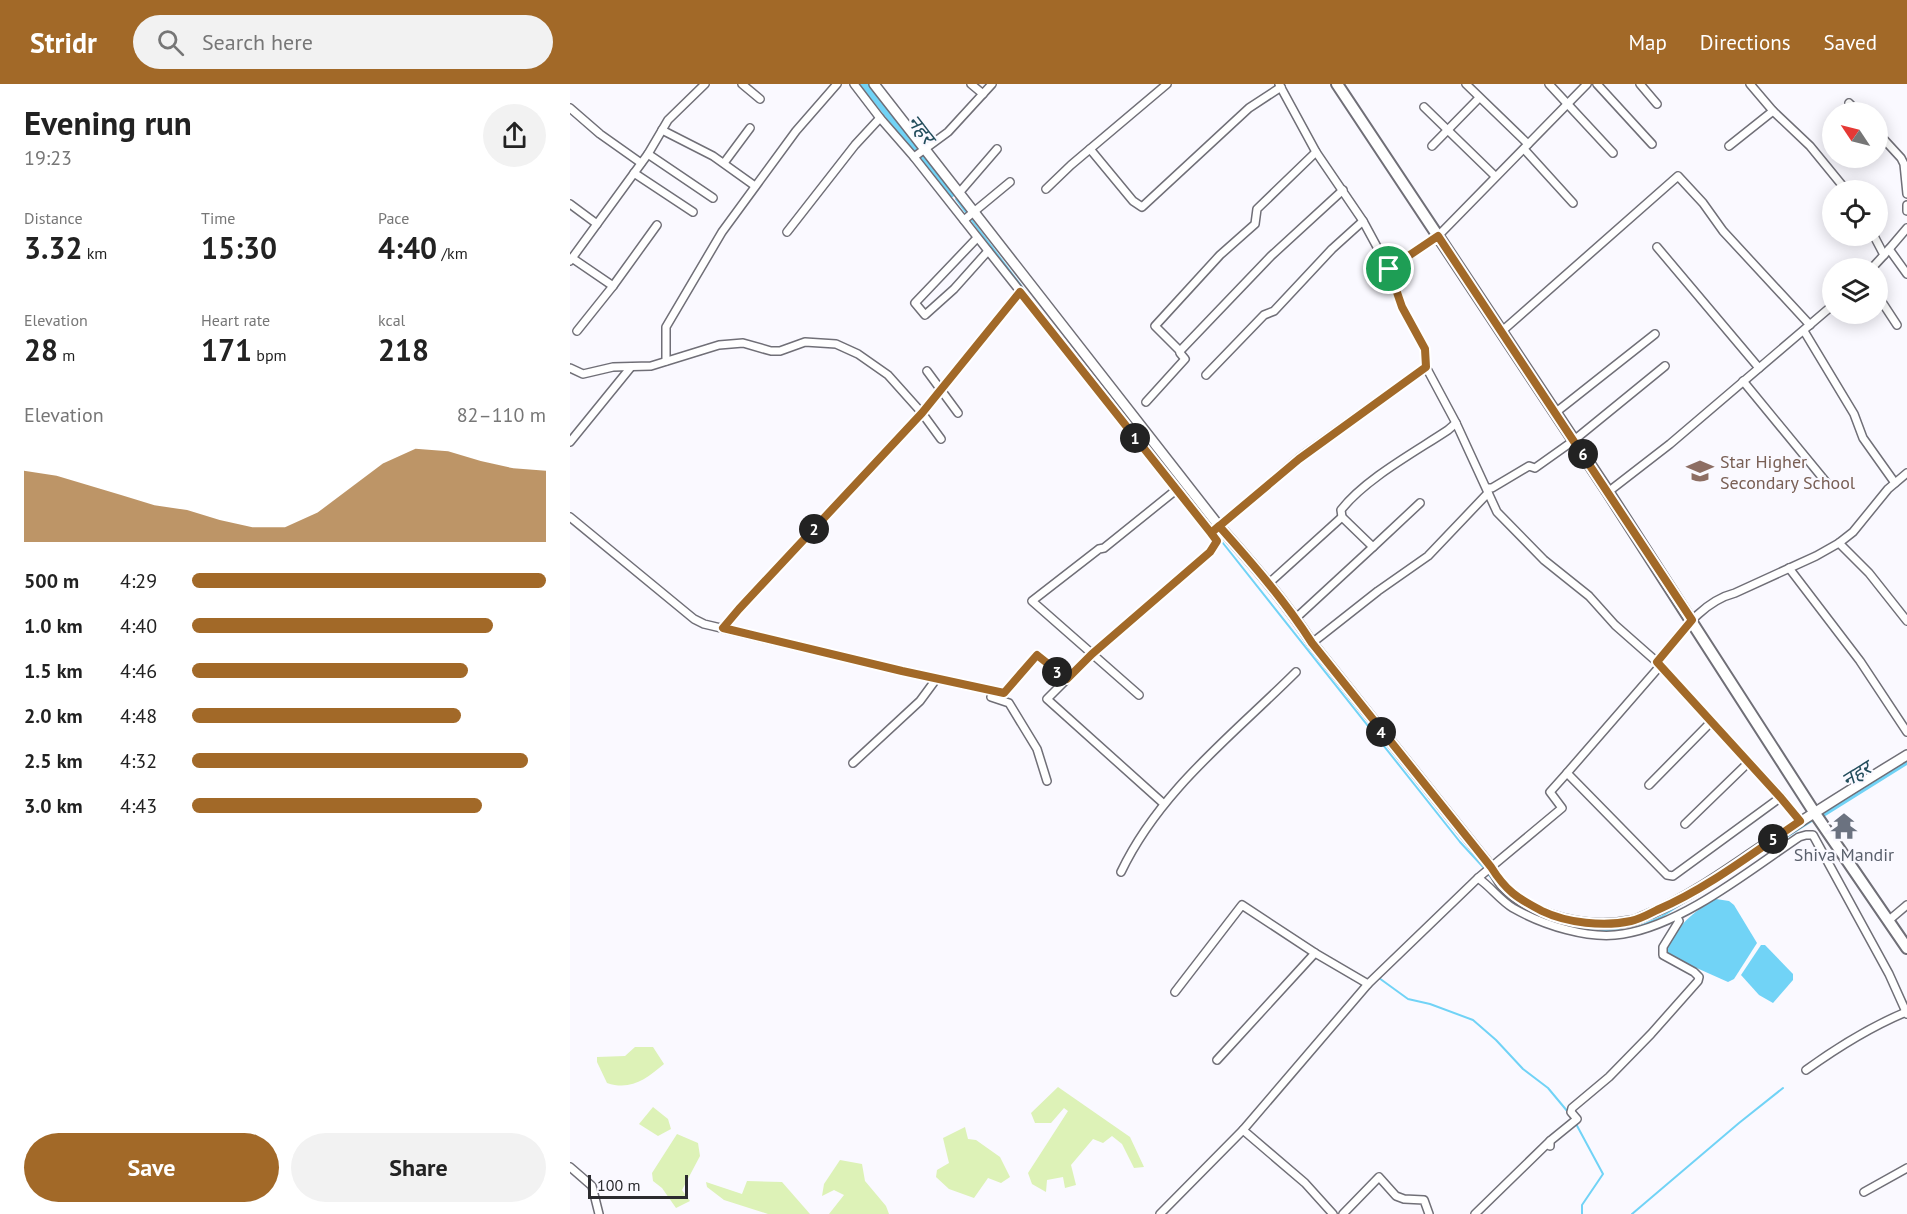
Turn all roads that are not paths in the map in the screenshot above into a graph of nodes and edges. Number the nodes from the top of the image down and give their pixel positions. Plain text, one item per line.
1 (705, 84) edge
2 (742, 84) edge
3 (837, 84) edge
4 (854, 84) edge
5 (874, 84) edge
6 (971, 84) edge
7 (992, 84) edge
8 (1167, 84) edge
9 (1337, 84) edge
10 (1466, 84) edge
11 (1549, 84) edge
12 (1587, 84) edge
13 (1597, 84) edge
14 (1640, 84) edge
15 (1750, 84) edge
16 (1280, 85) edge
17 (983, 94) junction
18 (1479, 98) junction
19 (760, 99) dead end
20 (1568, 104) junction
21 (1657, 104) dead end
22 (1424, 107) dead end
23 (570, 108) edge
24 (1773, 111) junction
25 (879, 118) junction
26 (750, 128) dead end
27 (662, 130) junction
28 (1447, 130) junction
29 (1652, 144) dead end
30 (1888, 144) edge
31 (1432, 146) dead end
32 (1729, 146) dead end
33 (1526, 147) junction
34 (997, 149) dead end
35 (1090, 149) junction
36 (925, 150) junction
37 (1316, 152) junction
38 (1613, 153) dead end
39 (648, 154) junction
40 (914, 157) junction
41 (641, 163) junction
42 (724, 163) junction
43 (634, 173) junction
44 (1495, 176) junction
45 (1838, 180) edge
46 (1010, 182) dead end
47 (755, 186) junction
48 (1046, 189) dead end
49 (1343, 190) junction
50 (959, 194) junction
51 (1907, 194) edge
52 (713, 198) dead end
53 (1573, 203) dead end
54 (570, 204) edge
55 (1907, 205) edge
56 (1907, 210) edge
57 (693, 212) dead end
58 (973, 212) junction
59 (964, 220) junction
60 (1363, 221) junction
61 (597, 224) junction
62 (657, 225) dead end
63 (1907, 228) edge
64 (787, 232) dead end
65 (1438, 236) junction
66 (977, 237) junction
67 (1882, 246) edge
68 (1658, 247) dead end
69 (988, 251) junction
70 (1886, 252) junction
71 (1881, 258) edge
72 (571, 260) edge
73 (1389, 269) junction
74 (1907, 274) edge
75 (613, 286) junction
76 (1020, 292) junction
77 (1888, 312) edge
78 (1822, 315) edge
79 (1810, 325) junction
80 (1897, 326) dead end
81 (1803, 330) junction
82 (577, 331) dead end
83 (1501, 332) junction
84 (1655, 334) dead end
85 (1180, 353) dead end
86 (666, 361) junction
87 (1665, 366) dead end
88 (1426, 367) junction
89 (570, 368) edge
90 (631, 368) junction
91 (1759, 368) junction
92 (927, 371) dead end
93 (1206, 375) dead end
94 (1743, 381) junction
95 (941, 390) junction
96 (1146, 402) dead end
97 (922, 413) junction
98 (958, 413) dead end
99 (1555, 413) junction
100 (1456, 423) junction
101 (941, 439) dead end
102 (1573, 441) junction
103 (570, 442) edge
104 (1907, 473) edge
105 (1826, 482) dead end
106 (1895, 483) junction
107 (1176, 490) junction
108 (1488, 491) junction
109 (1608, 492) junction
110 (1420, 503) dead end
111 (570, 517) edge
112 (1342, 517) junction
113 (1216, 529) junction
114 (1839, 543) junction
115 (1373, 547) junction
116 (1789, 568) junction
117 (1268, 584) junction
118 (1296, 618) junction
119 (1692, 620) junction
120 (1907, 621) edge
121 (723, 628) junction
122 (1312, 643) junction
123 (1092, 654) junction
124 (1659, 664) junction
125 (1296, 672) dead end
126 (938, 678) junction
127 (1067, 679) junction
128 (1139, 695) dead end
129 (991, 697) dead end
130 (1711, 722) junction
131 (1907, 732) edge
132 (1907, 755) edge
133 (1749, 762) junction
134 (853, 763) dead end
135 (1567, 773) junction
136 (1047, 781) dead end
137 (1648, 784) dead end
138 (1781, 798) junction
139 (1164, 804) junction
140 (1815, 812) junction
141 (1800, 821) junction
142 (1685, 825) dead end
143 (1491, 867) junction
144 (1121, 872) dead end
145 (1478, 878) junction
146 (1907, 905) edge
147 (1677, 917) junction
148 (1888, 921) junction
149 (1907, 948) edge
150 (1315, 953) junction
151 (1368, 984) junction
152 (1175, 992) dead end
153 (1906, 1013) edge
154 (1217, 1060) dead end
155 (1806, 1070) dead end
156 (1243, 1130) junction
157 (570, 1167) edge
158 (1907, 1168) edge
159 (1864, 1192) dead end
160 (599, 1214) edge
161 (1160, 1214) edge
162 (1333, 1214) edge
163 (1343, 1214) edge
164 (1429, 1214) edge
165 (1475, 1214) edge

1 - 27 street
2 - 19 street
3 - 47 street
4 - 25 street
5 - 36 street
6 - 17 street
7 - 17 street
8 - 35 street
9 - 65 main road
10 - 18 street
11 - 20 street
12 - 20 street
13 - 29 street
14 - 21 street
15 - 24 street
16 - 35 street
16 - 37 street
17 - 36 street
18 - 28 street
18 - 33 street
20 - 33 street
20 - 38 street
22 - 28 street
23 - 41 street
24 - 32 street
24 - 45 street
25 - 40 street
25 - 64 street
26 - 42 street
27 - 39 street
27 - 42 street
28 - 31 street
28 - 44 street
30 - 51 street
33 - 44 street
33 - 53 street
34 - 50 street
35 - 48 street
36 - 40 street
36 - 50 street
37 - 49 street
37 - 49 street
39 - 41 street
39 - 52 street
40 - 59 street
41 - 43 street
42 - 47 street
43 - 57 street
43 - 61 street
44 - 65 street
46 - 58 street
47 - 86 street
49 - 60 street
50 - 58 street
54 - 61 street
55 - 56 street
58 - 59 street
58 - 113 street
59 - 66 street
60 - 73 street
60 - 93 street
61 - 72 street
62 - 75 street
63 - 70 street
65 - 73 street
65 - 83 main road
66 - 69 street
66 - 69 street
67 - 70 street
68 - 91 street
69 - 76 street
70 - 71 street
70 - 74 street
72 - 75 street
73 - 88 street
75 - 82 street
76 - 95 street
76 - 107 street
77 - 80 street
78 - 79 street
79 - 81 street
79 - 83 street
81 - 91 street
81 - 106 street
83 - 99 main road
84 - 99 street
85 - 96 street
86 - 90 street
86 - 97 street
87 - 102 street
88 - 100 street
88 - 113 street
89 - 90 street
90 - 103 street
91 - 94 street
92 - 95 street
94 - 105 street
94 - 109 street
95 - 97 street
95 - 98 street
97 - 101 street
97 - 121 street
99 - 102 main road
100 - 108 street
100 - 112 street
102 - 108 street
102 - 109 main road
104 - 106 street
106 - 114 street
107 - 113 street
107 - 123 street
108 - 122 street
108 - 124 street
109 - 119 main road
110 - 115 street
111 - 121 street
112 - 115 street
112 - 117 street
113 - 117 street
113 - 123 street
114 - 116 street
114 - 120 street
115 - 118 street
116 - 119 street
116 - 131 street
117 - 118 street
118 - 122 street
119 - 124 street
119 - 140 main road
121 - 126 street
122 - 143 street
123 - 127 street
123 - 128 street
124 - 130 street
124 - 135 street
125 - 139 street
126 - 127 street
126 - 134 street
127 - 139 street
129 - 136 street
130 - 133 street
130 - 137 street
132 - 140 street
133 - 138 street
133 - 142 street
135 - 138 street
135 - 143 street
138 - 141 street
139 - 144 street
140 - 141 street
140 - 148 main road
141 - 143 street
143 - 145 street
145 - 147 street
145 - 151 street
146 - 148 street
147 - 153 street
147 - 165 street
148 - 149 main road
150 - 151 street
150 - 152 street
150 - 154 street
151 - 156 street
153 - 155 street
156 - 161 street
156 - 162 street
157 - 160 street
158 - 159 street
163 - 164 street

